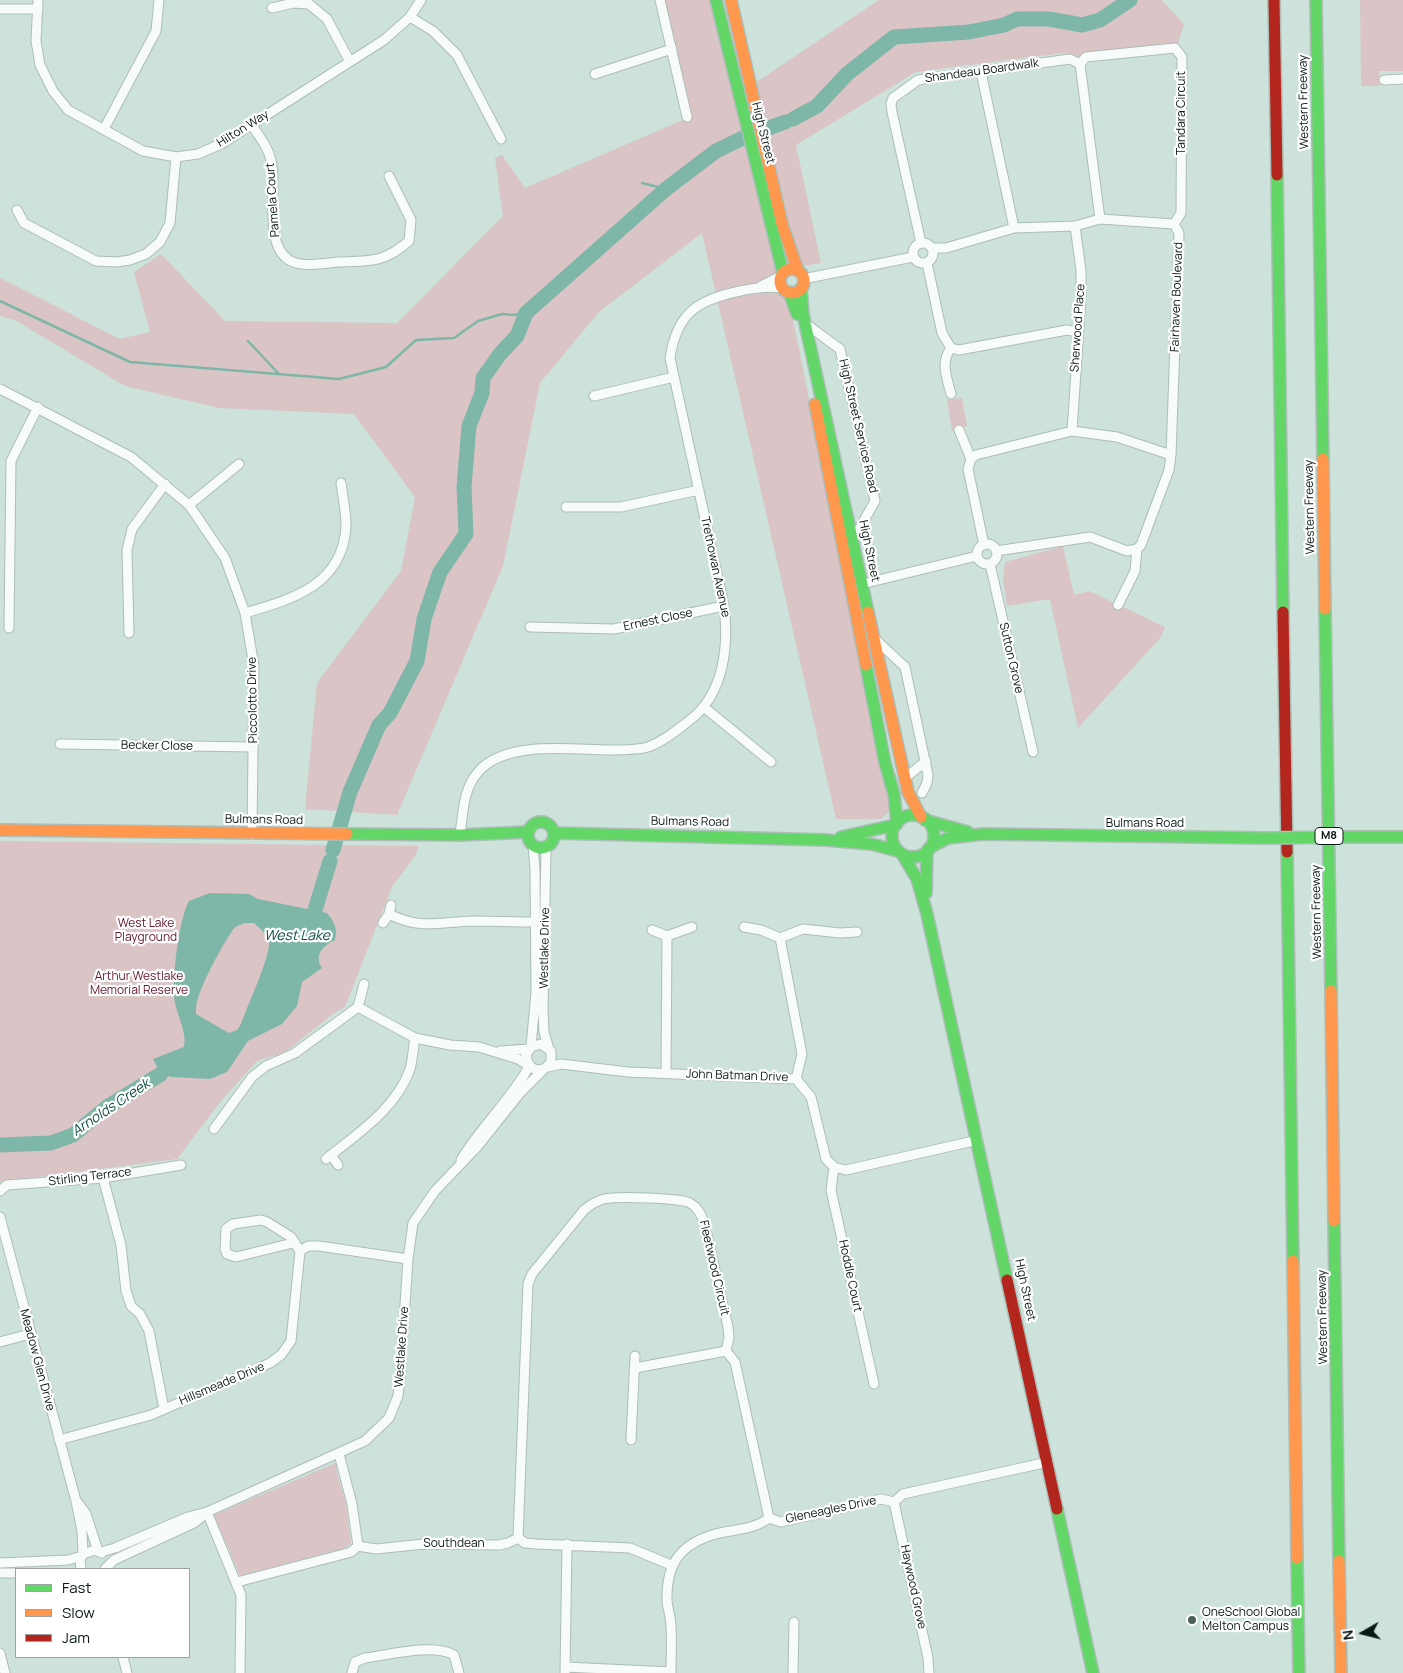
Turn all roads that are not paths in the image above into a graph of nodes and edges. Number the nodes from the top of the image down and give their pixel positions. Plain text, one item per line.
1 (158, 0) edge
2 (421, 0) edge
3 (660, 0) edge
4 (716, 0) edge
5 (731, 0) edge
6 (1274, 0) edge
7 (1316, 0) edge
8 (38, 4) edge
9 (272, 8) dead end
10 (0, 9) edge
11 (410, 17) junction
12 (672, 49) junction
13 (349, 60) junction
14 (1080, 64) junction
15 (981, 72) junction
16 (595, 74) dead end
17 (1403, 79) edge
18 (1384, 80) dead end
19 (687, 118) dead end
20 (251, 124) junction
21 (104, 129) junction
22 (501, 139) dead end
23 (176, 157) junction
24 (389, 176) dead end
25 (17, 210) dead end
26 (1100, 219) junction
27 (1174, 224) junction
28 (1074, 226) junction
29 (1014, 228) junction
30 (921, 243) junction
31 (932, 248) junction
32 (913, 256) junction
33 (927, 263) junction
34 (800, 279) junction
35 (784, 282) junction
36 (806, 324) junction
37 (1078, 332) junction
38 (951, 348) junction
39 (674, 377) junction
40 (0, 390) edge
41 (951, 394) dead end
42 (594, 396) dead end
43 (38, 407) junction
44 (960, 430) dead end
45 (1072, 431) junction
46 (1171, 455) junction
47 (971, 459) junction
48 (239, 464) dead end
49 (165, 484) junction
50 (341, 484) dead end
51 (699, 490) junction
52 (189, 505) junction
53 (566, 507) dead end
54 (853, 540) junction
55 (984, 545) junction
56 (1136, 550) junction
57 (996, 551) junction
58 (977, 556) junction
59 (990, 564) junction
60 (862, 584) junction
61 (1118, 605) dead end
62 (724, 606) junction
63 (246, 612) junction
64 (530, 627) dead end
65 (9, 628) dead end
66 (129, 633) dead end
67 (874, 638) junction
68 (705, 708) junction
69 (60, 744) dead end
70 (253, 747) junction
71 (1032, 752) dead end
72 (926, 761) junction
73 (771, 762) dead end
74 (905, 778) junction
75 (922, 793) dead end
76 (923, 818) junction
77 (896, 824) junction
78 (0, 830) edge
79 (528, 832) junction
80 (554, 833) junction
81 (252, 834) junction
82 (983, 834) junction
83 (460, 835) junction
84 (1403, 837) edge
85 (826, 840) junction
86 (533, 845) junction
87 (546, 847) junction
88 (928, 849) junction
89 (900, 853) junction
90 (927, 914) junction
91 (535, 922) junction
92 (383, 923) dead end
93 (692, 927) dead end
94 (744, 927) dead end
95 (652, 930) dead end
96 (857, 932) dead end
97 (667, 936) junction
98 (780, 938) junction
99 (364, 984) dead end
100 (358, 1008) junction
101 (415, 1038) junction
102 (530, 1048) junction
103 (550, 1050) junction
104 (493, 1052) junction
105 (529, 1064) junction
106 (580, 1066) junction
107 (546, 1068) junction
108 (666, 1074) junction
109 (796, 1079) junction
110 (214, 1129) dead end
111 (978, 1140) junction
112 (181, 1164) dead end
113 (338, 1165) dead end
114 (834, 1167) junction
115 (453, 1173) junction
116 (103, 1178) junction
117 (0, 1190) edge
118 (0, 1218) edge
119 (293, 1243) junction
120 (300, 1251) junction
121 (408, 1259) junction
122 (30, 1334) junction
123 (0, 1342) edge
124 (726, 1351) junction
125 (635, 1356) dead end
126 (635, 1368) junction
127 (874, 1384) dead end
128 (164, 1409) junction
129 (59, 1440) junction
130 (631, 1440) dead end
131 (338, 1454) junction
132 (1048, 1462) junction
133 (76, 1501) junction
134 (894, 1502) junction
135 (207, 1512) junction
136 (769, 1518) junction
137 (518, 1538) junction
138 (567, 1544) junction
139 (358, 1546) junction
140 (99, 1552) junction
141 (83, 1555) junction
142 (0, 1563) edge
143 (671, 1565) junction
144 (82, 1568) edge
145 (105, 1568) edge
146 (106, 1568) edge
147 (0, 1573) edge
148 (15, 1573) edge
149 (237, 1582) junction
150 (794, 1622) dead end
151 (0, 1654) edge
152 (123, 1658) edge
153 (565, 1670) edge
154 (671, 1672) edge
155 (5, 1673) edge
156 (127, 1673) edge
157 (240, 1673) edge
158 (352, 1673) edge
159 (459, 1673) edge
160 (794, 1673) edge
161 (929, 1673) edge
162 (1093, 1673) edge
163 (1299, 1673) edge
164 (1341, 1673) edge

1 - 21 street
2 - 11 street, Hilton Way
3 - 12 street
4 - 35 main road, High Street
5 - 34 main road, High Street
6 - 163 main road
7 - 164 main road, Western Freeway / M8
8 - 10 street
8 - 21 street, Hilton Way
9 - 13 street
11 - 13 street, Hilton Way
11 - 22 street
12 - 16 street
12 - 19 street
13 - 20 street, Hilton Way
14 - 15 street, Shandeau Boardwalk
14 - 26 street
14 - 27 street, Tandara Circuit
15 - 29 street
15 - 30 street, Shandeau Boardwalk
17 - 18 street
20 - 23 street, Hilton Way
20 - 24 street, Pamela Court
21 - 23 street, Hilton Way
23 - 25 street
26 - 27 street, Fairhaven Boulevard
26 - 28 street, Fairhaven Boulevard
27 - 46 street, Fairhaven Boulevard
28 - 29 street, Fairhaven Boulevard
28 - 37 street, Sherwood Place
29 - 31 street, Fairhaven Boulevard
30 - 31 street
30 - 32 street
31 - 33 street
32 - 33 street
32 - 34 street
33 - 38 street
34 - 35 main road
34 - 35 main road
34 - 36 main road, High Street
35 - 39 street, Trethowan Avenue
35 - 77 main road, High Street
36 - 54 main road, High Street
36 - 54 street, High Street Service Road
37 - 38 street
37 - 45 street, Sherwood Place
38 - 41 street
39 - 42 street
39 - 51 street, Trethowan Avenue
40 - 43 street, Piccolotto Drive
43 - 49 street, Piccolotto Drive
43 - 65 street
44 - 47 street
45 - 46 street
45 - 47 street
46 - 56 street, Fairhaven Boulevard
47 - 55 street
48 - 52 street
49 - 52 street, Piccolotto Drive
49 - 66 street
50 - 63 street
51 - 53 street
51 - 62 street, Trethowan Avenue
52 - 63 street, Piccolotto Drive
54 - 60 main road, High Street
55 - 57 street
55 - 58 street
56 - 57 street
56 - 61 street, Fairhaven Boulevard
57 - 59 street
58 - 59 street
58 - 60 street
59 - 71 street, Sutton Grove
60 - 67 main road, High Street
62 - 64 street, Ernest Close
62 - 68 street, Trethowan Avenue
63 - 70 street, Piccolotto Drive
67 - 72 street
67 - 74 main road, High Street
68 - 73 street
68 - 83 street, Trethowan Avenue
69 - 70 street, Becker Close
70 - 81 street, Piccolotto Drive
72 - 74 street
72 - 75 street
74 - 76 main road, High Street
76 - 77 main road
76 - 82 main road, Bulmans Road
76 - 88 main road
77 - 85 main road, Bulmans Road
77 - 89 main road
78 - 81 main road, Bulmans Road
79 - 80 main road
79 - 83 main road, Bulmans Road
79 - 86 main road
80 - 85 main road, Bulmans Road
80 - 87 main road
81 - 83 main road, Bulmans Road
82 - 84 main road, Bulmans Road, bridge
82 - 88 main road, Bulmans Road
85 - 89 main road, Bulmans Road
86 - 87 main road
86 - 91 street, Westlake Drive
87 - 103 street, Westlake Drive
88 - 89 main road
88 - 90 main road, High Street
89 - 90 main road, High Street
90 - 111 main road, High Street
91 - 92 street
91 - 102 street, Westlake Drive
93 - 97 street
94 - 98 street
95 - 97 street
96 - 98 street
97 - 108 street
98 - 109 street
99 - 100 street
100 - 101 street
100 - 110 street
101 - 104 street
101 - 113 street
102 - 103 street
102 - 104 street
102 - 105 street
103 - 106 street, John Batman Drive
103 - 107 street
104 - 105 street
105 - 107 street
105 - 115 street, Westlake Drive
106 - 107 street, John Batman Drive
106 - 108 street, John Batman Drive
107 - 115 street, Westlake Drive
108 - 109 street, John Batman Drive
109 - 114 street, John Batman Drive
111 - 114 street
111 - 132 main road, High Street
112 - 116 street, Stirling Terrace
114 - 127 street, Hoddle Court
115 - 121 street, Westlake Drive
116 - 117 street, Stirling Terrace
116 - 128 street
118 - 122 street, Meadow Glen Drive
119 - 119 street
119 - 120 street
120 - 121 street
120 - 128 street, Hillsmeade Drive
121 - 131 street, Westlake Drive
122 - 123 street
122 - 129 street, Meadow Glen Drive
124 - 126 street
124 - 136 street, Fleetwood Circuit
124 - 137 street, Fleetwood Circuit
125 - 126 street
126 - 130 street
128 - 129 street, Hillsmeade Drive
129 - 133 street, Meadow Glen Drive
131 - 135 street, Westlake Drive
131 - 139 street
132 - 134 street, Gleneagles Drive
132 - 162 main road, High Street
133 - 140 street, Meadow Glen Drive
133 - 141 street, Meadow Glen Drive
134 - 136 street, Gleneagles Drive
134 - 161 street, Haywood Grove
135 - 140 street, Westlake Drive
135 - 146 street, Westlake Drive
135 - 149 street
136 - 143 street, Gleneagles Drive
137 - 138 street
137 - 139 street, Southdean
138 - 143 street
138 - 153 street
139 - 149 street, Southdean
140 - 141 street, Westlake Drive
140 - 145 street, Meadow Glen Drive
141 - 142 street
141 - 144 street, Meadow Glen Drive
143 - 154 street
147 - 148 street
149 - 157 street
150 - 160 street
151 - 155 street
152 - 156 street
153 - 154 street
158 - 159 street

